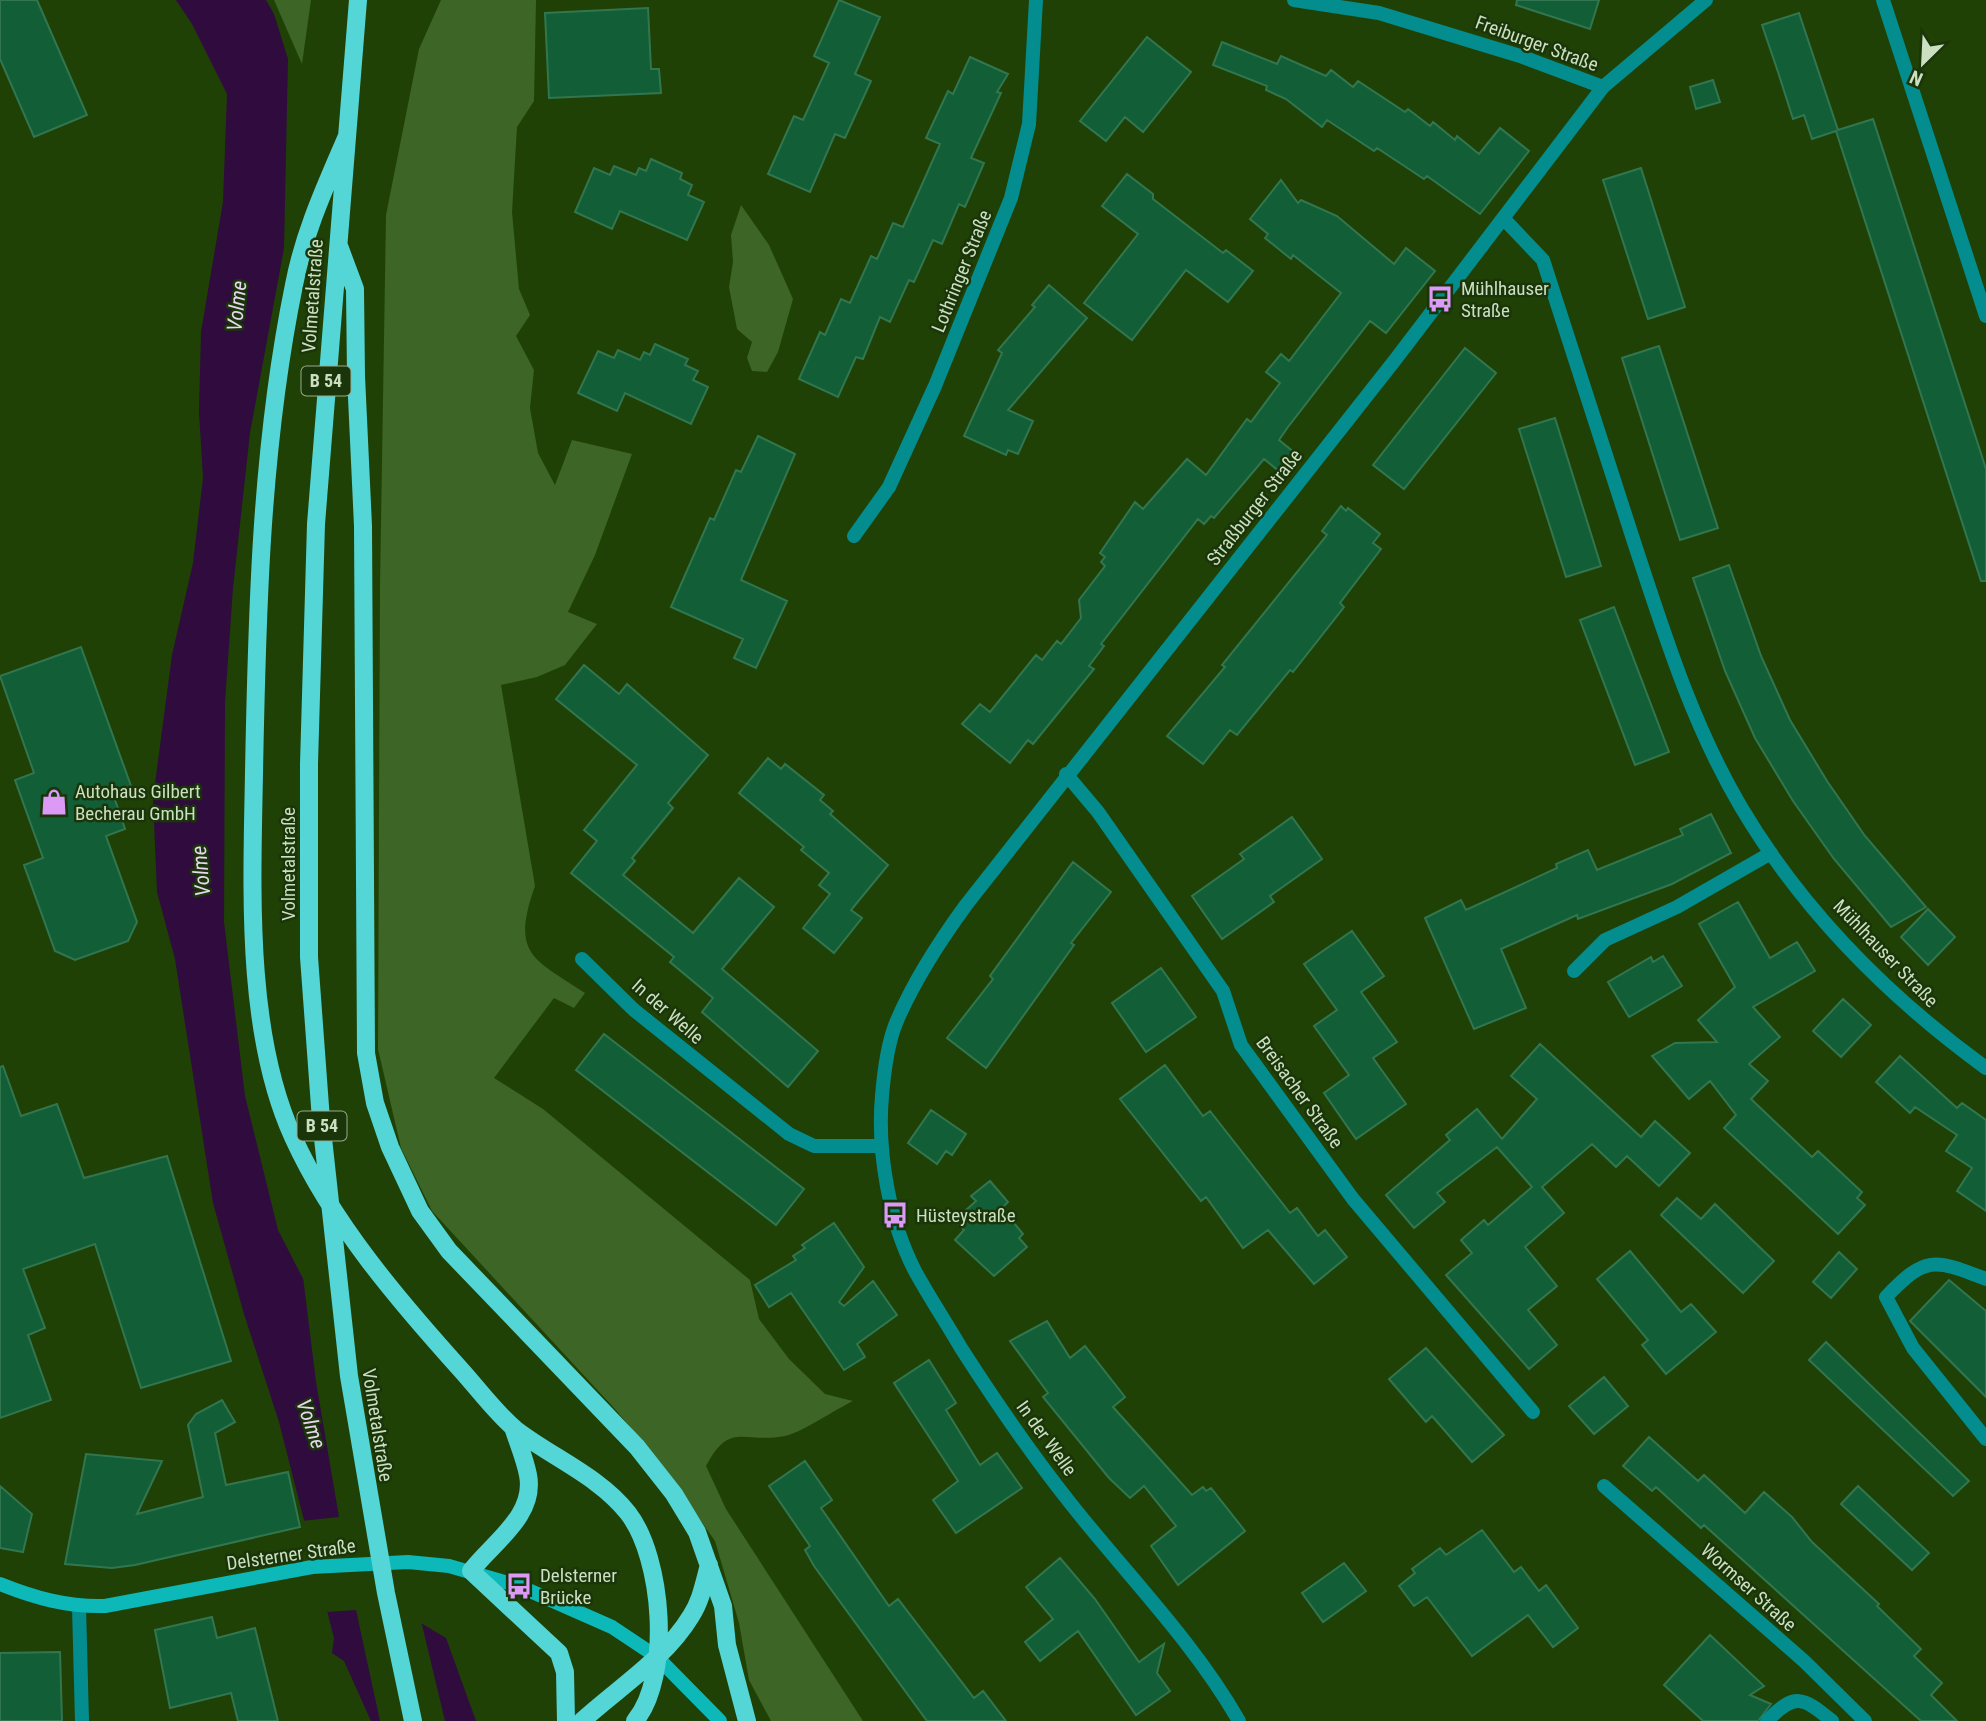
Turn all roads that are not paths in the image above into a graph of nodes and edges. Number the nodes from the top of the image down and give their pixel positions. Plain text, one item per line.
1 (358, 0) edge
2 (1036, 0) edge
3 (1294, 0) edge
4 (1706, 0) edge
5 (1883, 0) edge
6 (1603, 87) junction
7 (347, 136) junction
8 (1503, 218) junction
9 (337, 239) junction
10 (1986, 316) edge
11 (854, 536) dead end
12 (1066, 774) junction
13 (1772, 853) junction
14 (582, 959) dead end
15 (1574, 971) dead end
16 (1986, 1068) edge
17 (884, 1075) joint
18 (882, 1146) junction
19 (1986, 1279) edge
20 (1533, 1412) dead end
21 (513, 1427) junction
22 (1986, 1440) edge
23 (1604, 1486) dead end
24 (709, 1566) junction
25 (471, 1571) junction
26 (0, 1584) edge
27 (79, 1607) junction
28 (657, 1657) junction
29 (82, 1721) edge
30 (413, 1721) edge
31 (566, 1721) edge
32 (582, 1721) edge
33 (635, 1721) edge
34 (720, 1721) edge
35 (747, 1721) edge
36 (1239, 1721) edge
37 (1767, 1721) edge
38 (1832, 1721) edge
39 (1865, 1721) edge

1 - 7 main road, Volmetalstraße / B 54
2 - 11 street, Lothringer Straße
3 - 6 street, Freiburger Straße
4 - 6 street, Straßburger Straße
5 - 10 street
6 - 8 street, Straßburger Straße
7 - 9 main road, Volmetalstraße / B 54
7 - 21 main road
8 - 12 street, Straßburger Straße
8 - 13 street, Mühlhauser Straße
9 - 24 main road
9 - 30 main road, Volmetalstraße / B 54
12 - 17 street, Straßburger Straße
12 - 20 street, Breisacher Straße
13 - 15 street
13 - 16 street, Mühlhauser Straße
14 - 18 street, In der Welle
17 - 18 street, In der Welle
18 - 36 street, In der Welle
19 - 22 street
21 - 25 main road
21 - 28 main road
23 - 39 street, Wormser Straße
24 - 28 main road
24 - 35 main road
25 - 27 street, Delsterner Straße
25 - 28 street, Delsterner Straße
25 - 31 main road
26 - 27 street, Delsterner Straße
27 - 29 street
28 - 32 main road
28 - 33 main road
28 - 34 street, Delsterner Straße
37 - 38 street

